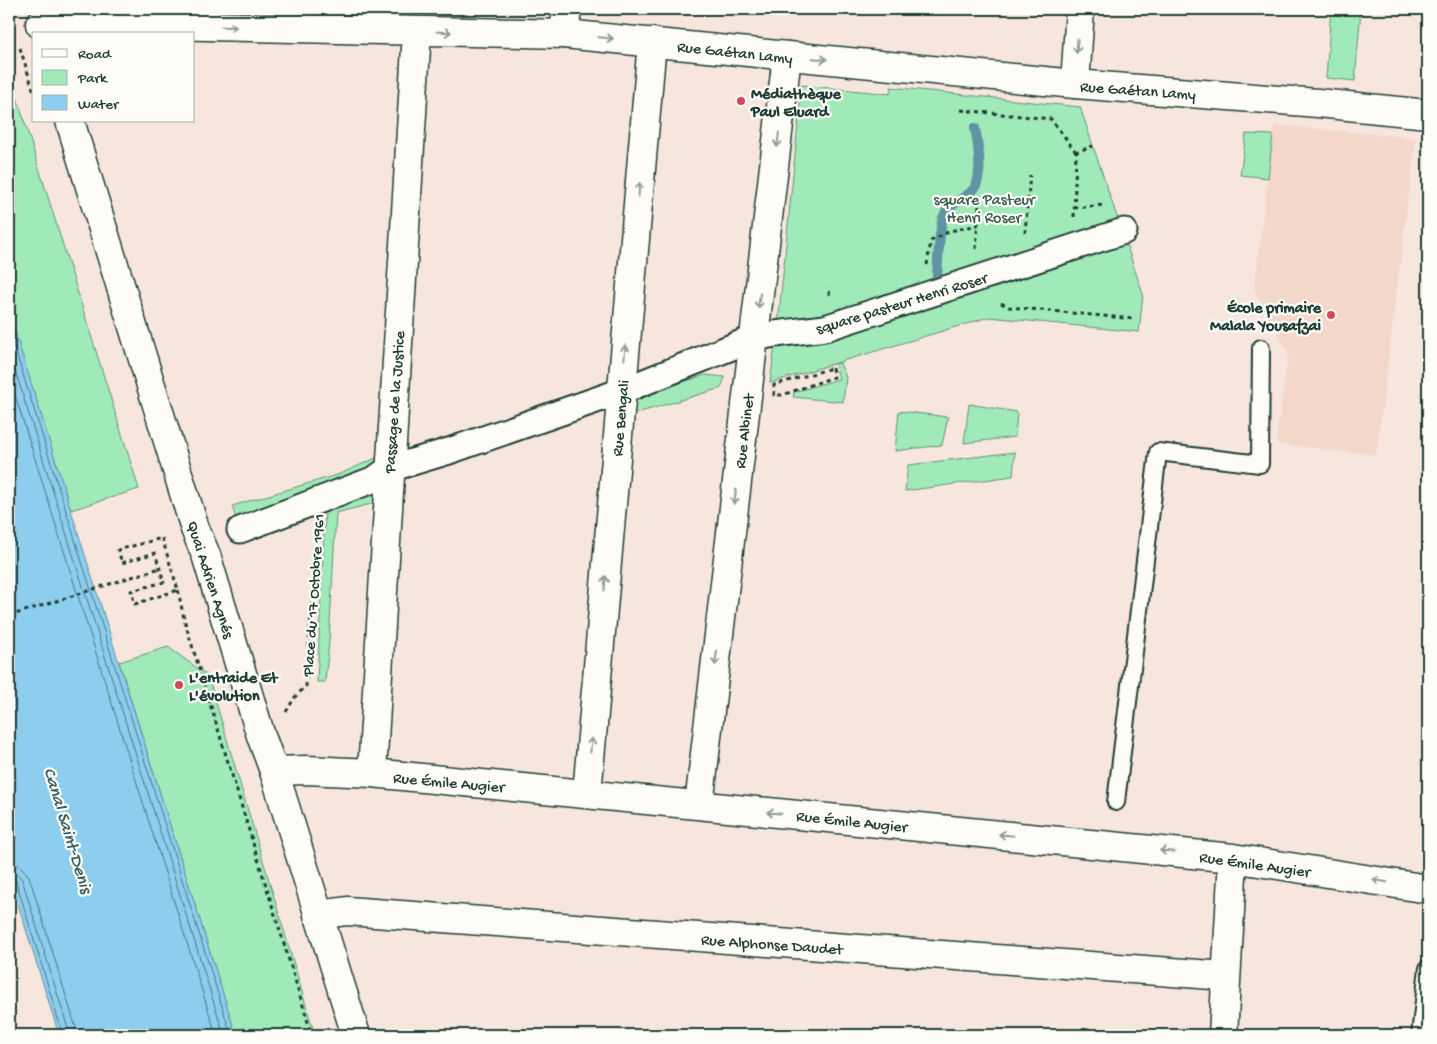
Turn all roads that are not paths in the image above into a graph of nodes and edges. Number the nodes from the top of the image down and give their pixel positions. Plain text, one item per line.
1 (1080, 9) edge
2 (566, 21) edge
3 (34, 28) edge
4 (417, 31) junction
5 (652, 42) junction
6 (788, 56) junction
7 (1075, 84) junction
8 (1428, 114) edge
9 (70, 122) edge
10 (1124, 231) dead end
11 (754, 338) junction
12 (1261, 348) dead end
13 (622, 391) junction
14 (389, 469) junction
15 (240, 530) dead end
16 (274, 771) junction
17 (372, 773) junction
18 (587, 794) junction
19 (1116, 802) dead end
20 (699, 805) junction
21 (1233, 858) junction
22 (1428, 889) edge
23 (318, 915) junction
24 (1428, 968) edge
25 (1226, 976) junction
26 (356, 1035) edge
27 (1223, 1035) edge
28 (1420, 1035) edge

1 -> 7 street
4 -> 2 street, Rue Gaétan Lamy
2 -> 5 street, Rue Gaétan Lamy
3 -> 4 street, Rue Gaétan Lamy
4 - 14 street, Passage de la Justice
5 - 6 street, Rue Gaétan Lamy
13 -> 5 street, Rue Bengali
6 -> 7 street, Rue Gaétan Lamy
6 -> 11 street, Rue Albinet
7 - 8 street, Rue Gaétan Lamy
9 - 16 street, Quai Adrien Agnés
10 - 11 street, square pasteur Henri Roser
11 - 13 street, square pasteur Henri Roser
11 -> 20 street, Rue Albinet
12 - 19 lane
13 - 14 street, Place du 17 Octobre 1961
18 -> 13 street, Rue Bengali
14 - 15 street, Place du 17 Octobre 1961
14 - 17 street, Passage de la Justice
16 - 17 street, Rue Émile Augier
16 - 23 street, Quai Adrien Agnés
17 - 18 street, Rue Émile Augier
18 - 20 street, Rue Émile Augier
21 -> 20 street, Rue Émile Augier
22 -> 21 street, Rue Émile Augier
21 - 25 street
23 - 25 street, Rue Alphonse Daudet
23 - 26 street, Quai Adrien Agnés
24 - 28 lane
25 - 27 street

